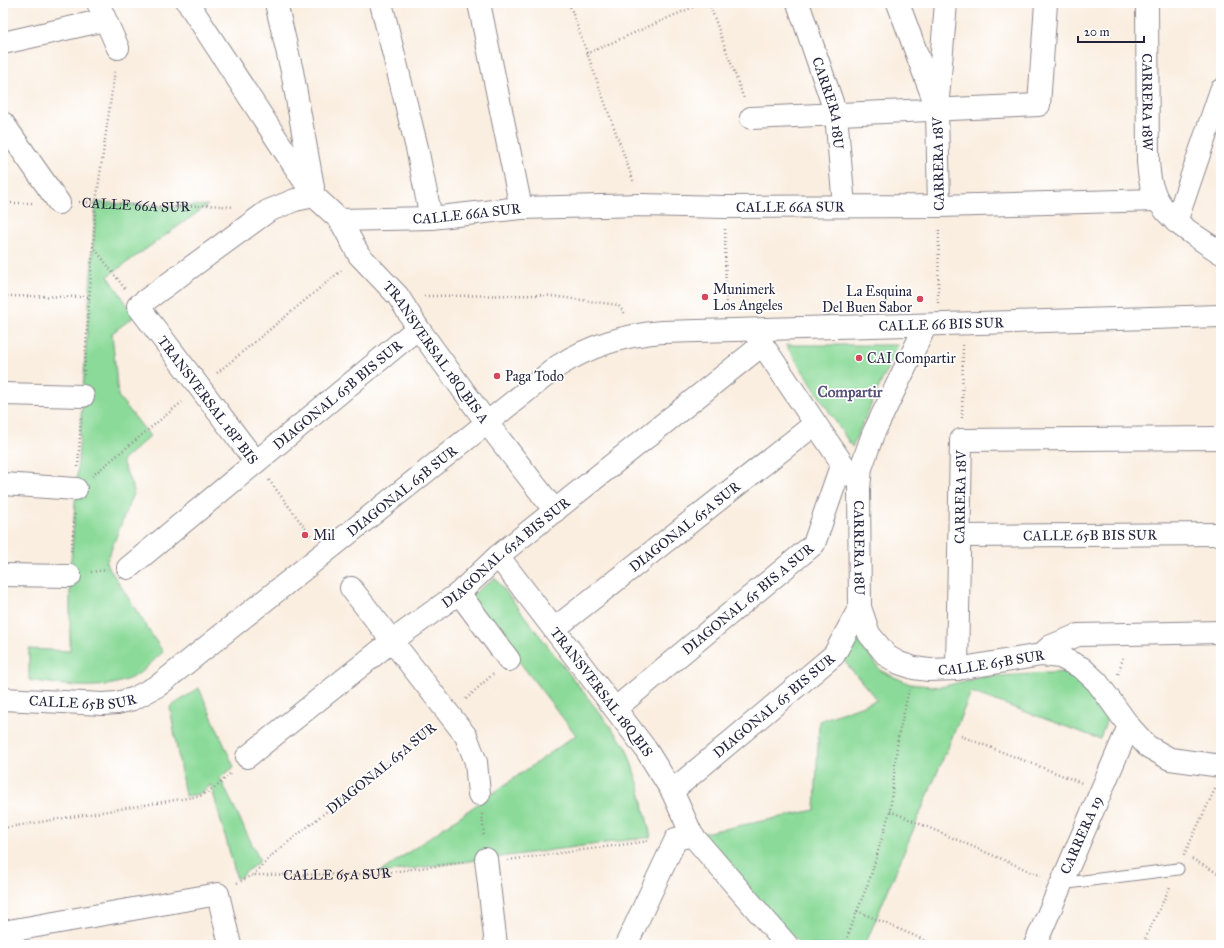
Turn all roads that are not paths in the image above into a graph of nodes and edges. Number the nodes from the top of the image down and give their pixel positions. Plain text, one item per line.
1 (188, 3) edge
2 (276, 3) edge
3 (381, 3) edge
4 (479, 3) edge
5 (798, 3) edge
6 (898, 3) edge
7 (946, 3) edge
8 (1046, 3) edge
9 (1147, 3) edge
10 (101, 11) edge
11 (3, 44) edge
12 (118, 48) road end
13 (1221, 90) edge
14 (937, 110) junction
15 (836, 114) junction
16 (751, 118) road end
17 (3, 123) edge
18 (314, 196) junction
19 (1157, 200) junction
20 (59, 203) road end
21 (844, 206) junction
22 (939, 206) junction
23 (521, 208) junction
24 (430, 218) junction
25 (340, 220) junction
26 (1176, 222) junction
27 (1221, 252) edge
28 (1221, 316) edge
29 (932, 325) junction
30 (418, 328) junction
31 (662, 332) joint
32 (757, 337) junction
33 (3, 394) edge
34 (82, 396) dead end
35 (487, 422) junction
36 (815, 424) junction
37 (1221, 438) edge
38 (256, 462) junction
39 (842, 463) junction
40 (3, 484) edge
41 (858, 488) junction
42 (76, 489) dead end
43 (555, 511) junction
44 (1221, 534) edge
45 (960, 536) junction
46 (498, 556) junction
47 (128, 568) road end
48 (3, 575) edge
49 (70, 576) road end
50 (351, 588) dead end
51 (459, 592) junction
52 (860, 608) junction
53 (554, 629) junction
54 (1221, 632) edge
55 (392, 641) junction
56 (1041, 655) junction
57 (510, 660) road end
58 (957, 669) junction
59 (159, 685) joint
60 (3, 699) edge
61 (616, 708) junction
62 (1129, 726) junction
63 (247, 758) road end
64 (1221, 766) edge
65 (672, 790) junction
66 (479, 794) road end
67 (684, 837) junction
68 (486, 859) road end
69 (1178, 869) dead end
70 (1060, 884) junction
71 (3, 932) edge
72 (230, 945) edge
73 (496, 945) edge
74 (626, 945) edge
75 (787, 945) edge
76 (1035, 945) edge

1 - 18 street, TRANSVERSAL 18Q BIS A
2 - 18 street
3 - 24 street
4 - 23 street
5 - 15 street, CARRERA 18U
6 - 14 street
7 - 14 street, CARRERA 18V
8 - 14 street
9 - 19 street, CARRERA 18W
10 - 11 street
10 - 12 street
13 - 26 street
14 - 15 street
14 - 22 street, CARRERA 18V
15 - 16 street
15 - 21 street, CARRERA 18U
17 - 20 street
18 - 25 street, TRANSVERSAL 18Q BIS A
18 - 38 street, TRANSVERSAL 18P BIS
19 - 22 street, CALLE 66A SUR
19 - 26 street
21 - 22 street, CALLE 66A SUR
21 - 23 street, CALLE 66A SUR
23 - 24 street, CALLE 66A SUR
24 - 25 street, CALLE 66A SUR
25 - 30 street, TRANSVERSAL 18Q BIS A
26 - 27 street
28 - 29 street, CALLE 66 BIS SUR
29 - 32 street, CALLE 66 BIS SUR
29 - 41 street
30 - 35 street, TRANSVERSAL 18Q BIS A
30 - 38 street, DIAGONAL 65B BIS SUR
31 - 32 street, CALLE 66 BIS SUR
31 - 35 street, DIAGONAL 65B SUR
32 - 36 street
32 - 43 street, DIAGONAL 65A BIS SUR
33 - 34 street
35 - 43 street, TRANSVERSAL 18Q BIS A
35 - 59 street, DIAGONAL 65B SUR
36 - 39 street
36 - 53 street, DIAGONAL 65A SUR
37 - 45 street, CARRERA 18V
38 - 47 street, DIAGONAL 65B BIS SUR
39 - 41 street
39 - 61 street, DIAGONAL 65 BIS A SUR
40 - 42 street
41 - 52 street, CARRERA 18U
43 - 46 street, DIAGONAL 65A BIS SUR
44 - 45 street, CALLE 65B BIS SUR
45 - 58 street, CARRERA 18V
46 - 51 street, DIAGONAL 65A BIS SUR
46 - 53 street, TRANSVERSAL 18Q BIS
48 - 49 street
50 - 55 street
51 - 55 street, DIAGONAL 65A BIS SUR
51 - 57 street
52 - 58 street, CALLE 65B SUR
52 - 65 street, DIAGONAL 65 BIS SUR
53 - 61 street, TRANSVERSAL 18Q BIS
54 - 56 street, CALLE 65B SUR
55 - 63 street, DIAGONAL 65A BIS SUR
55 - 66 street
56 - 58 street, CALLE 65B SUR
56 - 62 street
59 - 60 street, CALLE 65B SUR
61 - 65 street, TRANSVERSAL 18Q BIS
62 - 64 street
62 - 70 street, CARRERA 19
65 - 67 street, TRANSVERSAL 18Q BIS
67 - 74 street
67 - 75 street, TRANSVERSAL 18Q BIS
68 - 73 street
69 - 70 lane
70 - 76 street, CARRERA 19
71 - 72 street

